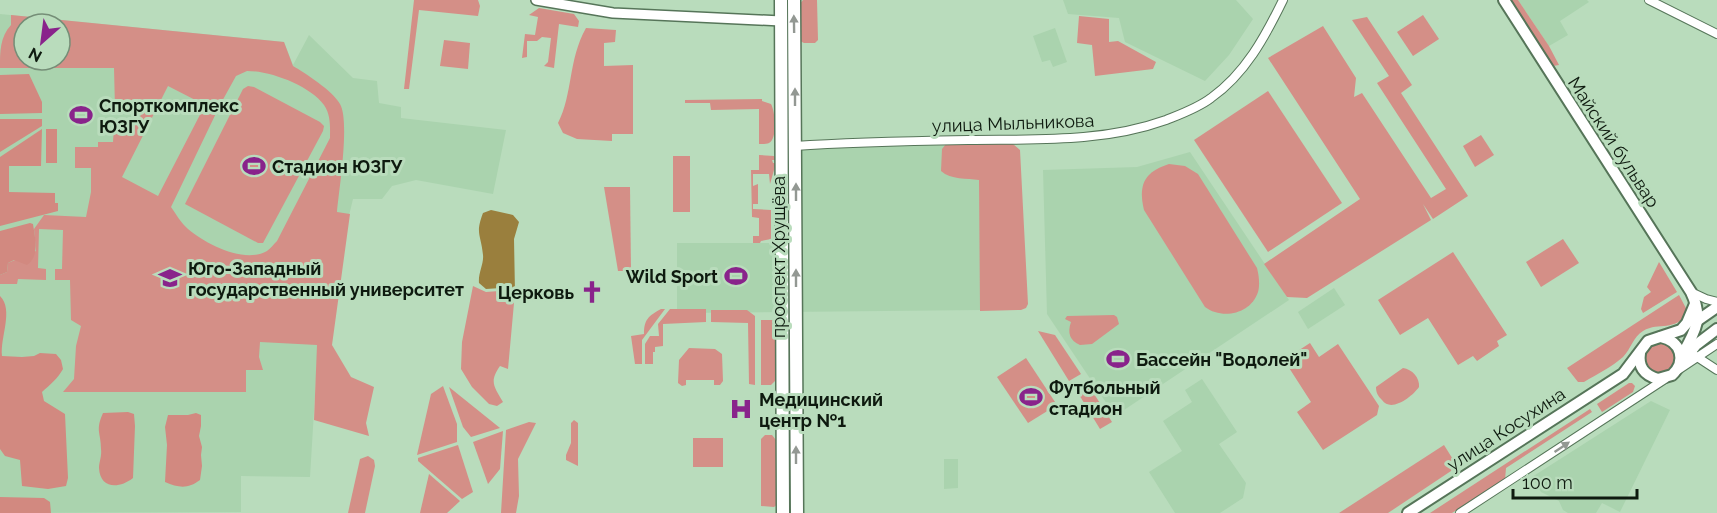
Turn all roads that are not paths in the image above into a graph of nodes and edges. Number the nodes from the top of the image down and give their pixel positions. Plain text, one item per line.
1 (536, 0) edge
2 (781, 0) edge
3 (794, 0) edge
4 (1283, 0) edge
5 (1504, 0) edge
6 (1649, 0) edge
7 (780, 21) junction
8 (1717, 34) edge
9 (795, 146) junction
10 (781, 147) junction
11 (1691, 292) junction
12 (1717, 302) edge
13 (1696, 303) junction
14 (1717, 307) edge
15 (1698, 321) junction
16 (1717, 329) edge
17 (1680, 330) junction
18 (1655, 337) junction
19 (1717, 344) edge
20 (1640, 352) junction
21 (1680, 361) junction
22 (1715, 369) edge
23 (1623, 374) junction
24 (1651, 377) junction
25 (783, 513) edge
26 (796, 513) edge
27 (1408, 513) edge
28 (1460, 513) edge

1 - 7 street
2 - 7 main road, проспект Хрущёва
9 -> 3 main road, проспект Хрущёва
4 - 9 street, улица Мыльникова
5 - 11 main road, Майский бульвар
6 - 8 street
7 - 10 main road, проспект Хрущёва
9 - 10 main road
26 -> 9 main road, проспект Хрущёва
10 - 25 main road, проспект Хрущёва
11 - 12 street
11 - 13 main road, Майский бульвар
13 - 15 main road, Майский бульвар
13 - 17 main road
14 - 15 main road
15 - 17 main road
15 - 21 main road
16 - 21 main road
17 - 18 main road
18 - 20 main road, улица Косухина
18 - 21 main road
19 - 21 street
20 - 23 main road, улица Косухина
20 - 24 main road
21 - 22 street
21 - 22 street
21 - 24 main road
28 -> 21 street
23 - 24 main road
23 - 27 main road, улица Косухина

